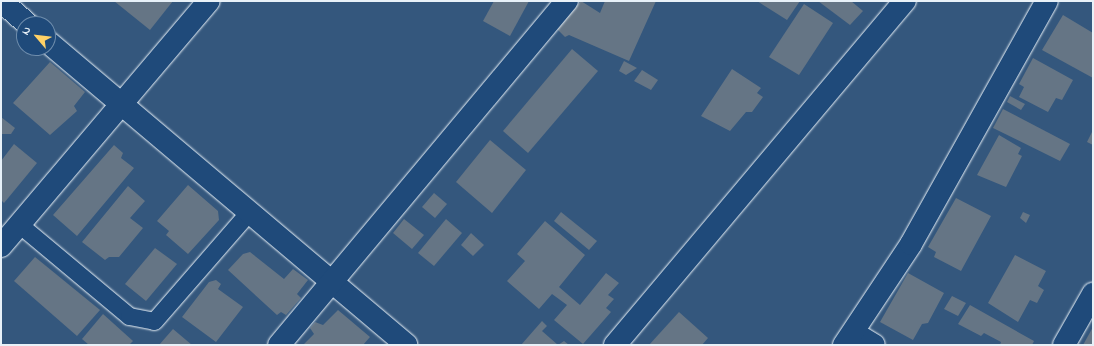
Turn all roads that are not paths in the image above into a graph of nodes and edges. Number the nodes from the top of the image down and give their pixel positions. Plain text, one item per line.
1 (1, 1) edge
2 (209, 1) edge
3 (567, 1) edge
4 (905, 1) edge
5 (1046, 1) edge
6 (18, 16) edge
7 (56, 49) edge
8 (122, 106) junction
9 (248, 213) junction
10 (20, 225) junction
11 (1, 246) edge
12 (332, 282) junction
13 (1093, 294) edge
14 (849, 339) edge
15 (279, 345) edge
16 (406, 345) edge
17 (615, 345) edge
18 (874, 345) edge
19 (1064, 345) edge

1 - 6 street
2 - 8 street
3 - 12 street
4 - 17 street
5 - 14 street
7 - 8 street
8 - 9 street
8 - 10 street
9 - 10 lane
9 - 12 street
10 - 11 street
12 - 15 street
12 - 16 street
13 - 19 street
14 - 18 street

